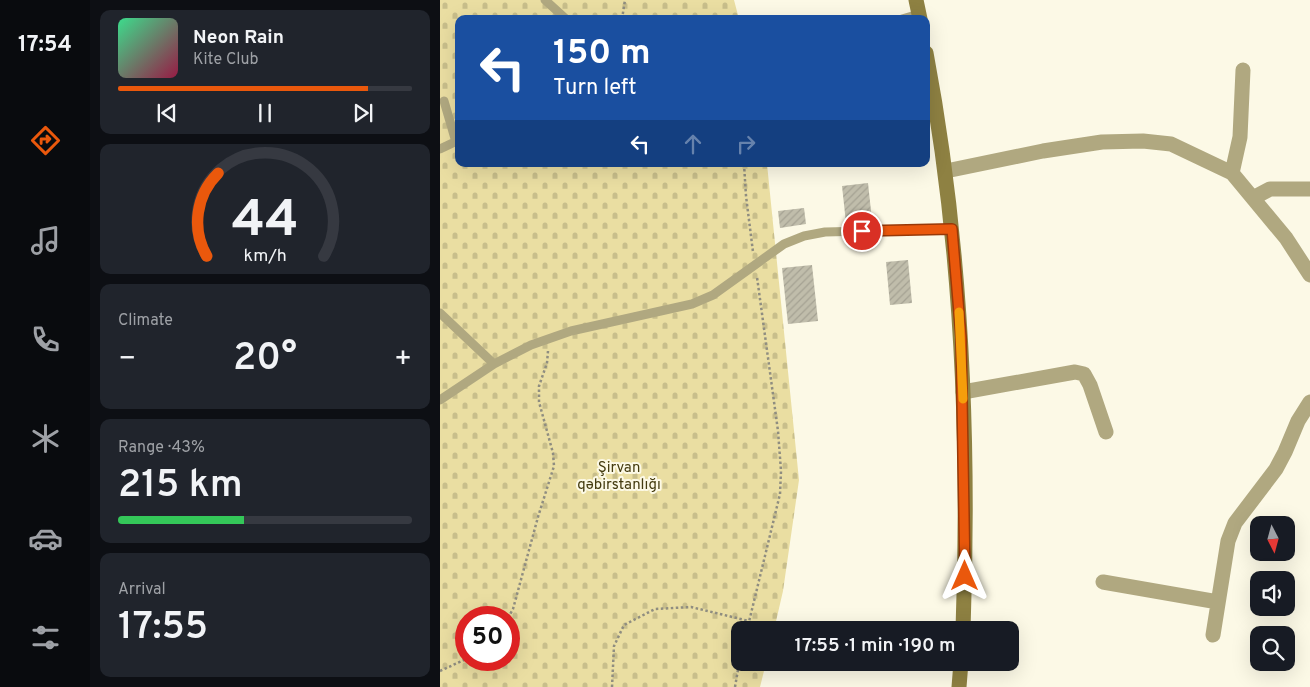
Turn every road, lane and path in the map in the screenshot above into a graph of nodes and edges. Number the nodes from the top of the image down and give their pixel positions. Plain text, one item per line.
1 (545, 0) edge
2 (625, 0) edge
3 (562, 15) edge
4 (623, 15) edge
5 (1243, 70) dead end
6 (930, 77) edge
7 (444, 101) dead end
8 (455, 135) edge
9 (455, 142) edge
10 (440, 149) edge
11 (744, 167) edge
12 (946, 171) junction
13 (1232, 173) junction
14 (1310, 189) edge
15 (1253, 198) junction
16 (952, 229) junction
17 (755, 265) junction
18 (1310, 275) edge
19 (440, 313) edge
20 (545, 340) junction
21 (494, 364) junction
22 (963, 392) junction
23 (440, 400) edge
24 (1310, 402) edge
25 (1106, 432) dead end
26 (1103, 582) dead end
27 (1218, 602) junction
28 (514, 606) edge
29 (749, 621) joint
30 (963, 621) edge
31 (1213, 635) dead end
32 (455, 665) edge
33 (440, 671) edge
34 (737, 671) edge
35 (960, 671) edge
36 (612, 687) edge
37 (734, 687) edge
38 (959, 687) edge

1 - 3 lane
2 - 4 path
5 - 13 street
6 - 12 main road
7 - 8 lane
9 - 10 lane
11 - 17 path
12 - 13 street
12 - 16 main road
13 - 15 street
14 - 15 street
15 - 18 street
16 - 17 lane
16 - 22 main road
17 - 20 lane
17 - 29 path
19 - 21 lane
20 - 21 lane
20 - 28 path
21 - 23 lane
22 - 25 street
22 - 30 main road
24 - 27 street
26 - 27 street
27 - 31 street
29 - 36 path
32 - 33 path
34 - 37 path
35 - 38 main road

